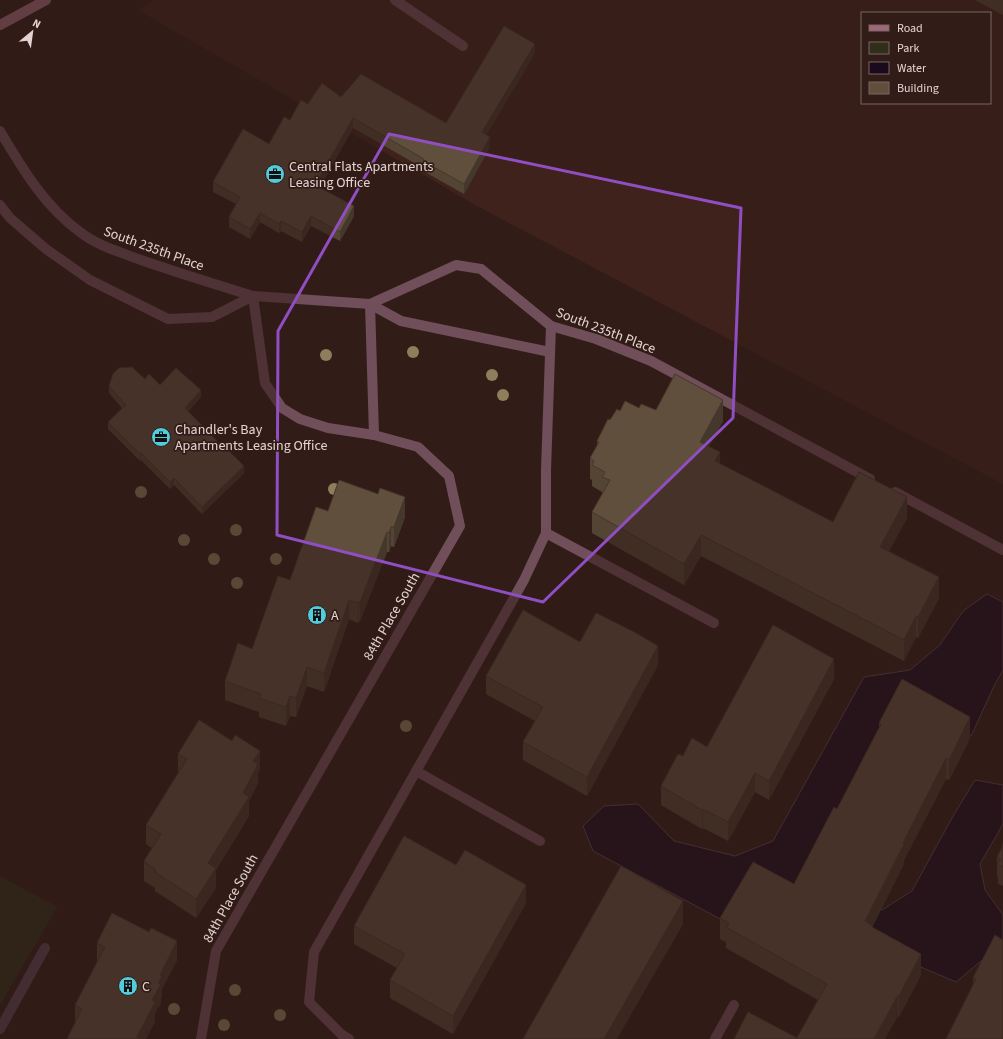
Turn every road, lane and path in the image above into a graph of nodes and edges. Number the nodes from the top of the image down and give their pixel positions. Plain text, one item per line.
1 (46, 0) edge
2 (395, 0) edge
3 (0, 26) edge
4 (464, 46) dead end
5 (0, 131) edge
6 (0, 205) edge
7 (253, 296) junction
8 (370, 304) junction
9 (551, 326) junction
10 (550, 352) junction
11 (374, 435) junction
12 (546, 533) junction
13 (1003, 550) edge
14 (714, 623) dead end
15 (416, 771) junction
16 (540, 841) dead end
17 (734, 1005) dead end
18 (201, 1039) edge
19 (349, 1039) edge
20 (715, 1039) edge

1 - 3 main road
2 - 4 street
5 - 7 street, South 235th Place
6 - 7 street
7 - 8 street, South 235th Place
7 - 11 street, 84th Place South
8 - 9 street, South 235th Place
8 - 10 street
8 - 11 street
9 - 10 street
9 - 13 street, South 235th Place
10 - 12 street
11 - 18 street, 84th Place South
12 - 14 street
12 - 15 street
15 - 16 street
15 - 19 street
17 - 20 street

